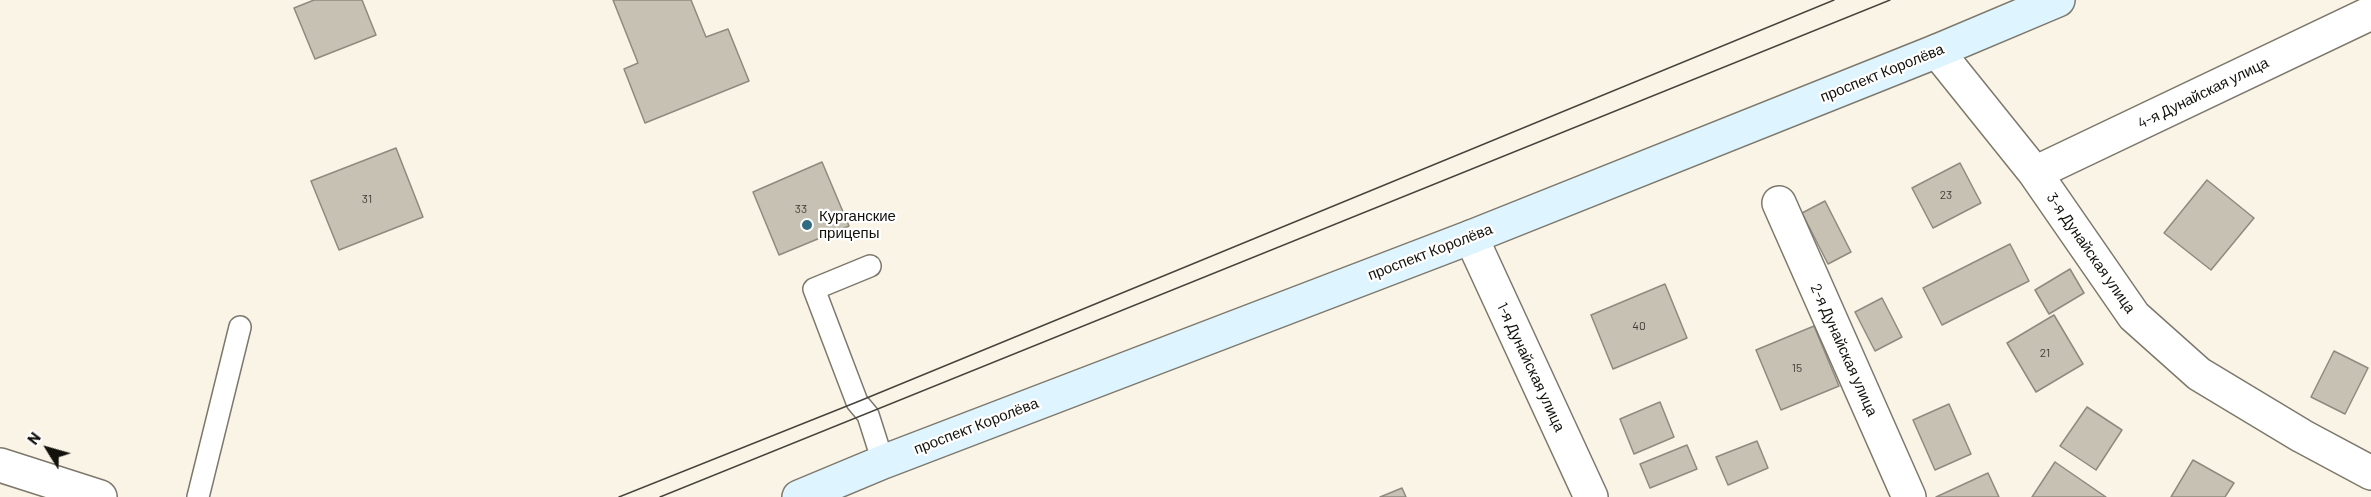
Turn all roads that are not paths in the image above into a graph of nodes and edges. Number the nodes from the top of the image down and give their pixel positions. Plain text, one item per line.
1 (2058, 0) edge
2 (2371, 13) edge
3 (1937, 51) junction
4 (2035, 173) junction
5 (1779, 202) dead end
6 (1471, 237) junction
7 (870, 266) dead end
8 (240, 327) dead end
9 (883, 462) junction
10 (0, 465) edge
11 (2371, 473) edge
12 (1899, 493) edge
13 (100, 497) edge
14 (198, 497) edge
15 (800, 497) edge
16 (1591, 497) edge

1 - 3 main road, проспект Королёва
2 - 4 street, 4-я Дунайская улица
3 - 4 street, 3-я Дунайская улица
3 - 6 main road, проспект Королёва
4 - 11 street, 3-я Дунайская улица
5 - 12 street, 2-я Дунайская улица
6 - 9 main road, проспект Королёва
6 - 16 street, 1-я Дунайская улица
7 - 9 lane
8 - 14 lane
9 - 15 main road, проспект Королёва
10 - 13 street

